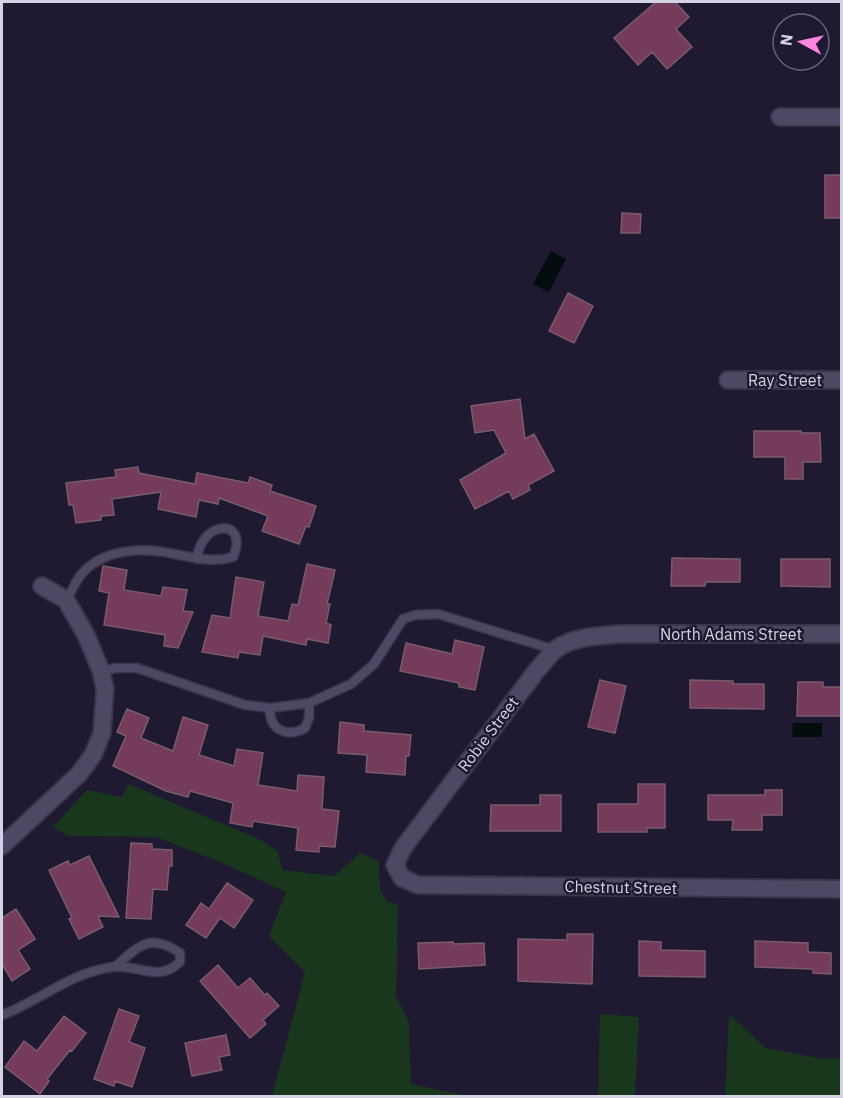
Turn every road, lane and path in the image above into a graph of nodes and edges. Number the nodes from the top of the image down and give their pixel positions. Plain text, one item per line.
1 (780, 117) dead end
2 (842, 117) edge
3 (728, 380) dead end
4 (842, 381) edge
5 (197, 559) junction
6 (42, 586) dead end
7 (66, 600) junction
8 (620, 634) joint
9 (842, 634) edge
10 (555, 650) junction
11 (101, 671) junction
12 (309, 703) junction
13 (270, 708) junction
14 (2, 846) edge
15 (402, 878) joint
16 (842, 889) edge
17 (116, 966) junction
18 (2, 1015) edge

1 - 2 street
3 - 4 street, Ray Street
5 - 5 lane
5 - 7 lane
6 - 7 street
7 - 11 street
8 - 9 street, North Adams Street
8 - 10 street, Robie Street
10 - 12 lane
10 - 15 street, Robie Street
11 - 13 lane
11 - 14 street
12 - 13 lane
12 - 13 lane
15 - 16 street, Chestnut Street
17 - 17 lane
17 - 18 lane

